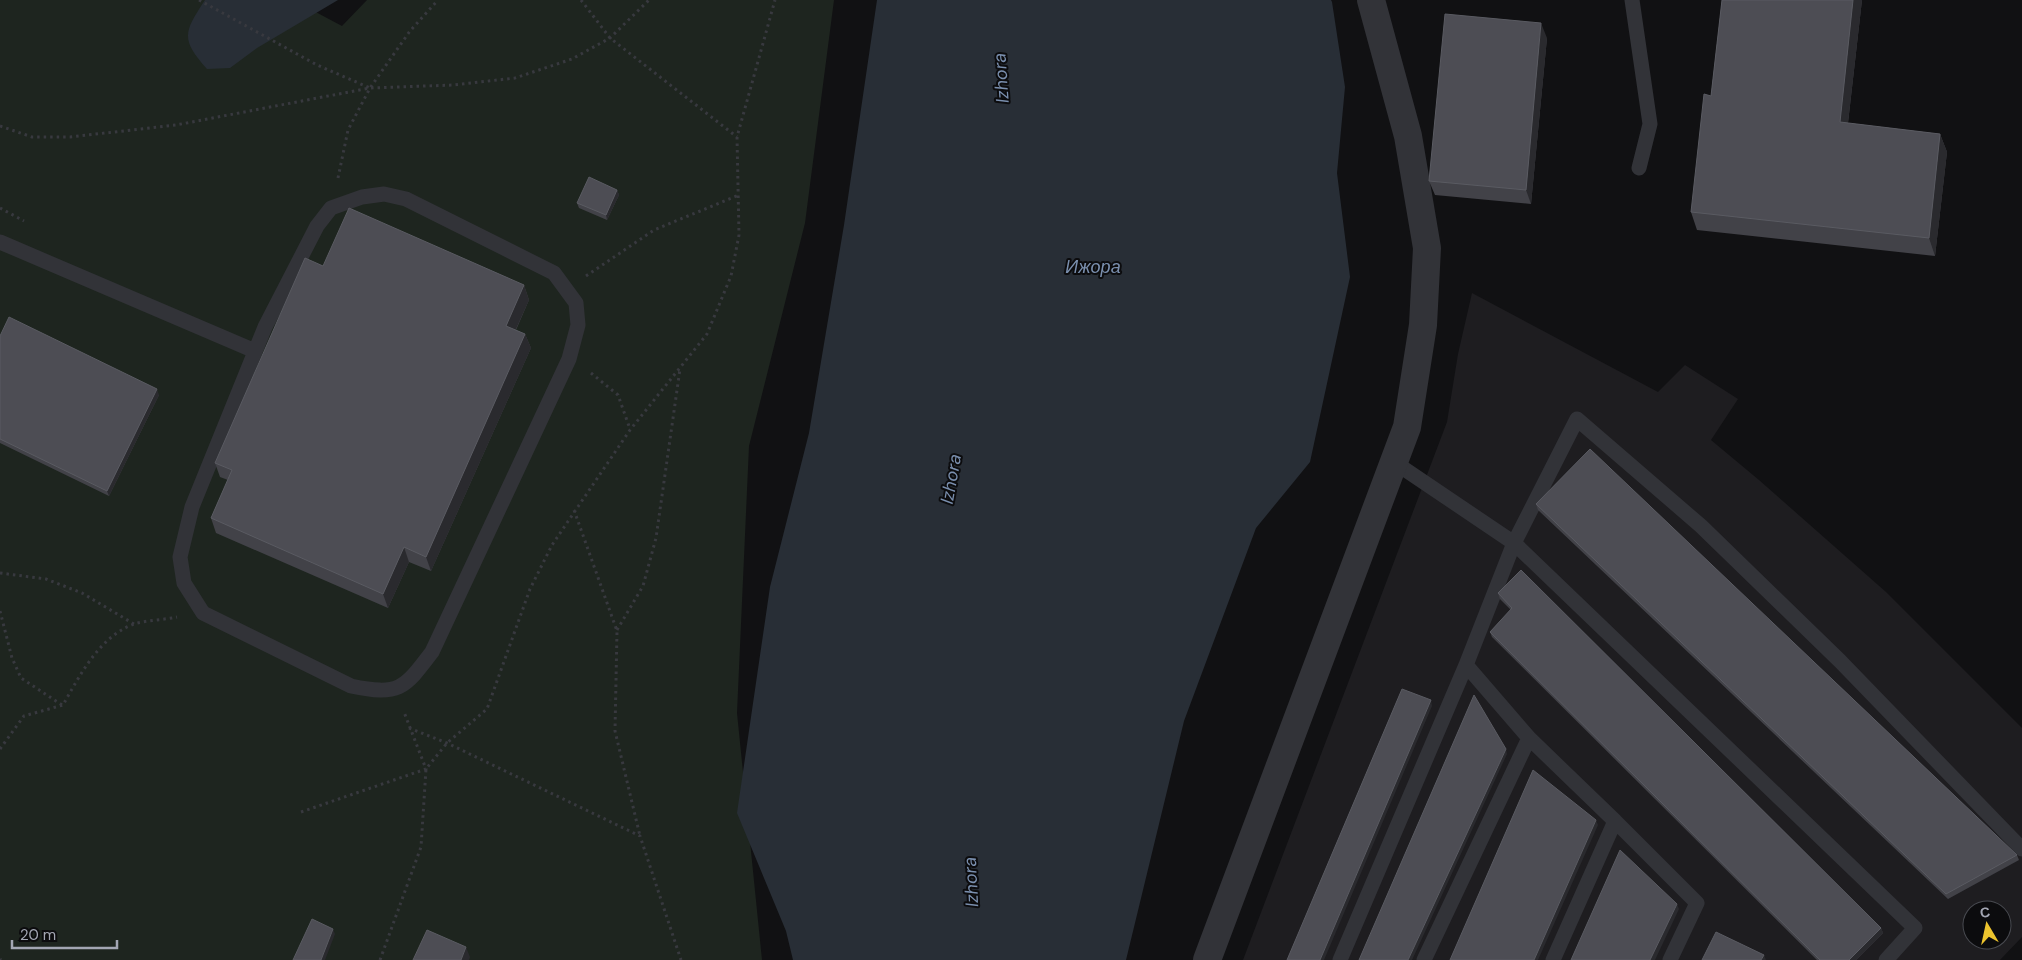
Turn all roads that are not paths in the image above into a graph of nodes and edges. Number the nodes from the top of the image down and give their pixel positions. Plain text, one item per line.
1 (1371, 0) edge
2 (1632, 0) edge
3 (1639, 168) dead end
4 (0, 242) edge
5 (255, 351) junction
6 (1394, 462) junction
7 (1514, 543) junction
8 (1466, 665) junction
9 (1529, 738) junction
10 (1615, 822) junction
11 (2022, 849) edge
12 (1207, 960) edge
13 (1340, 960) edge
14 (1424, 960) edge
15 (1552, 960) edge
16 (1670, 960) edge
17 (1886, 960) edge

1 - 6 street
2 - 3 lane
4 - 5 lane
5 - 5 lane
6 - 7 lane
6 - 12 street
7 - 8 lane
7 - 11 lane
7 - 17 lane
8 - 9 lane
8 - 13 lane
9 - 10 lane
9 - 14 lane
10 - 15 lane
10 - 16 lane

